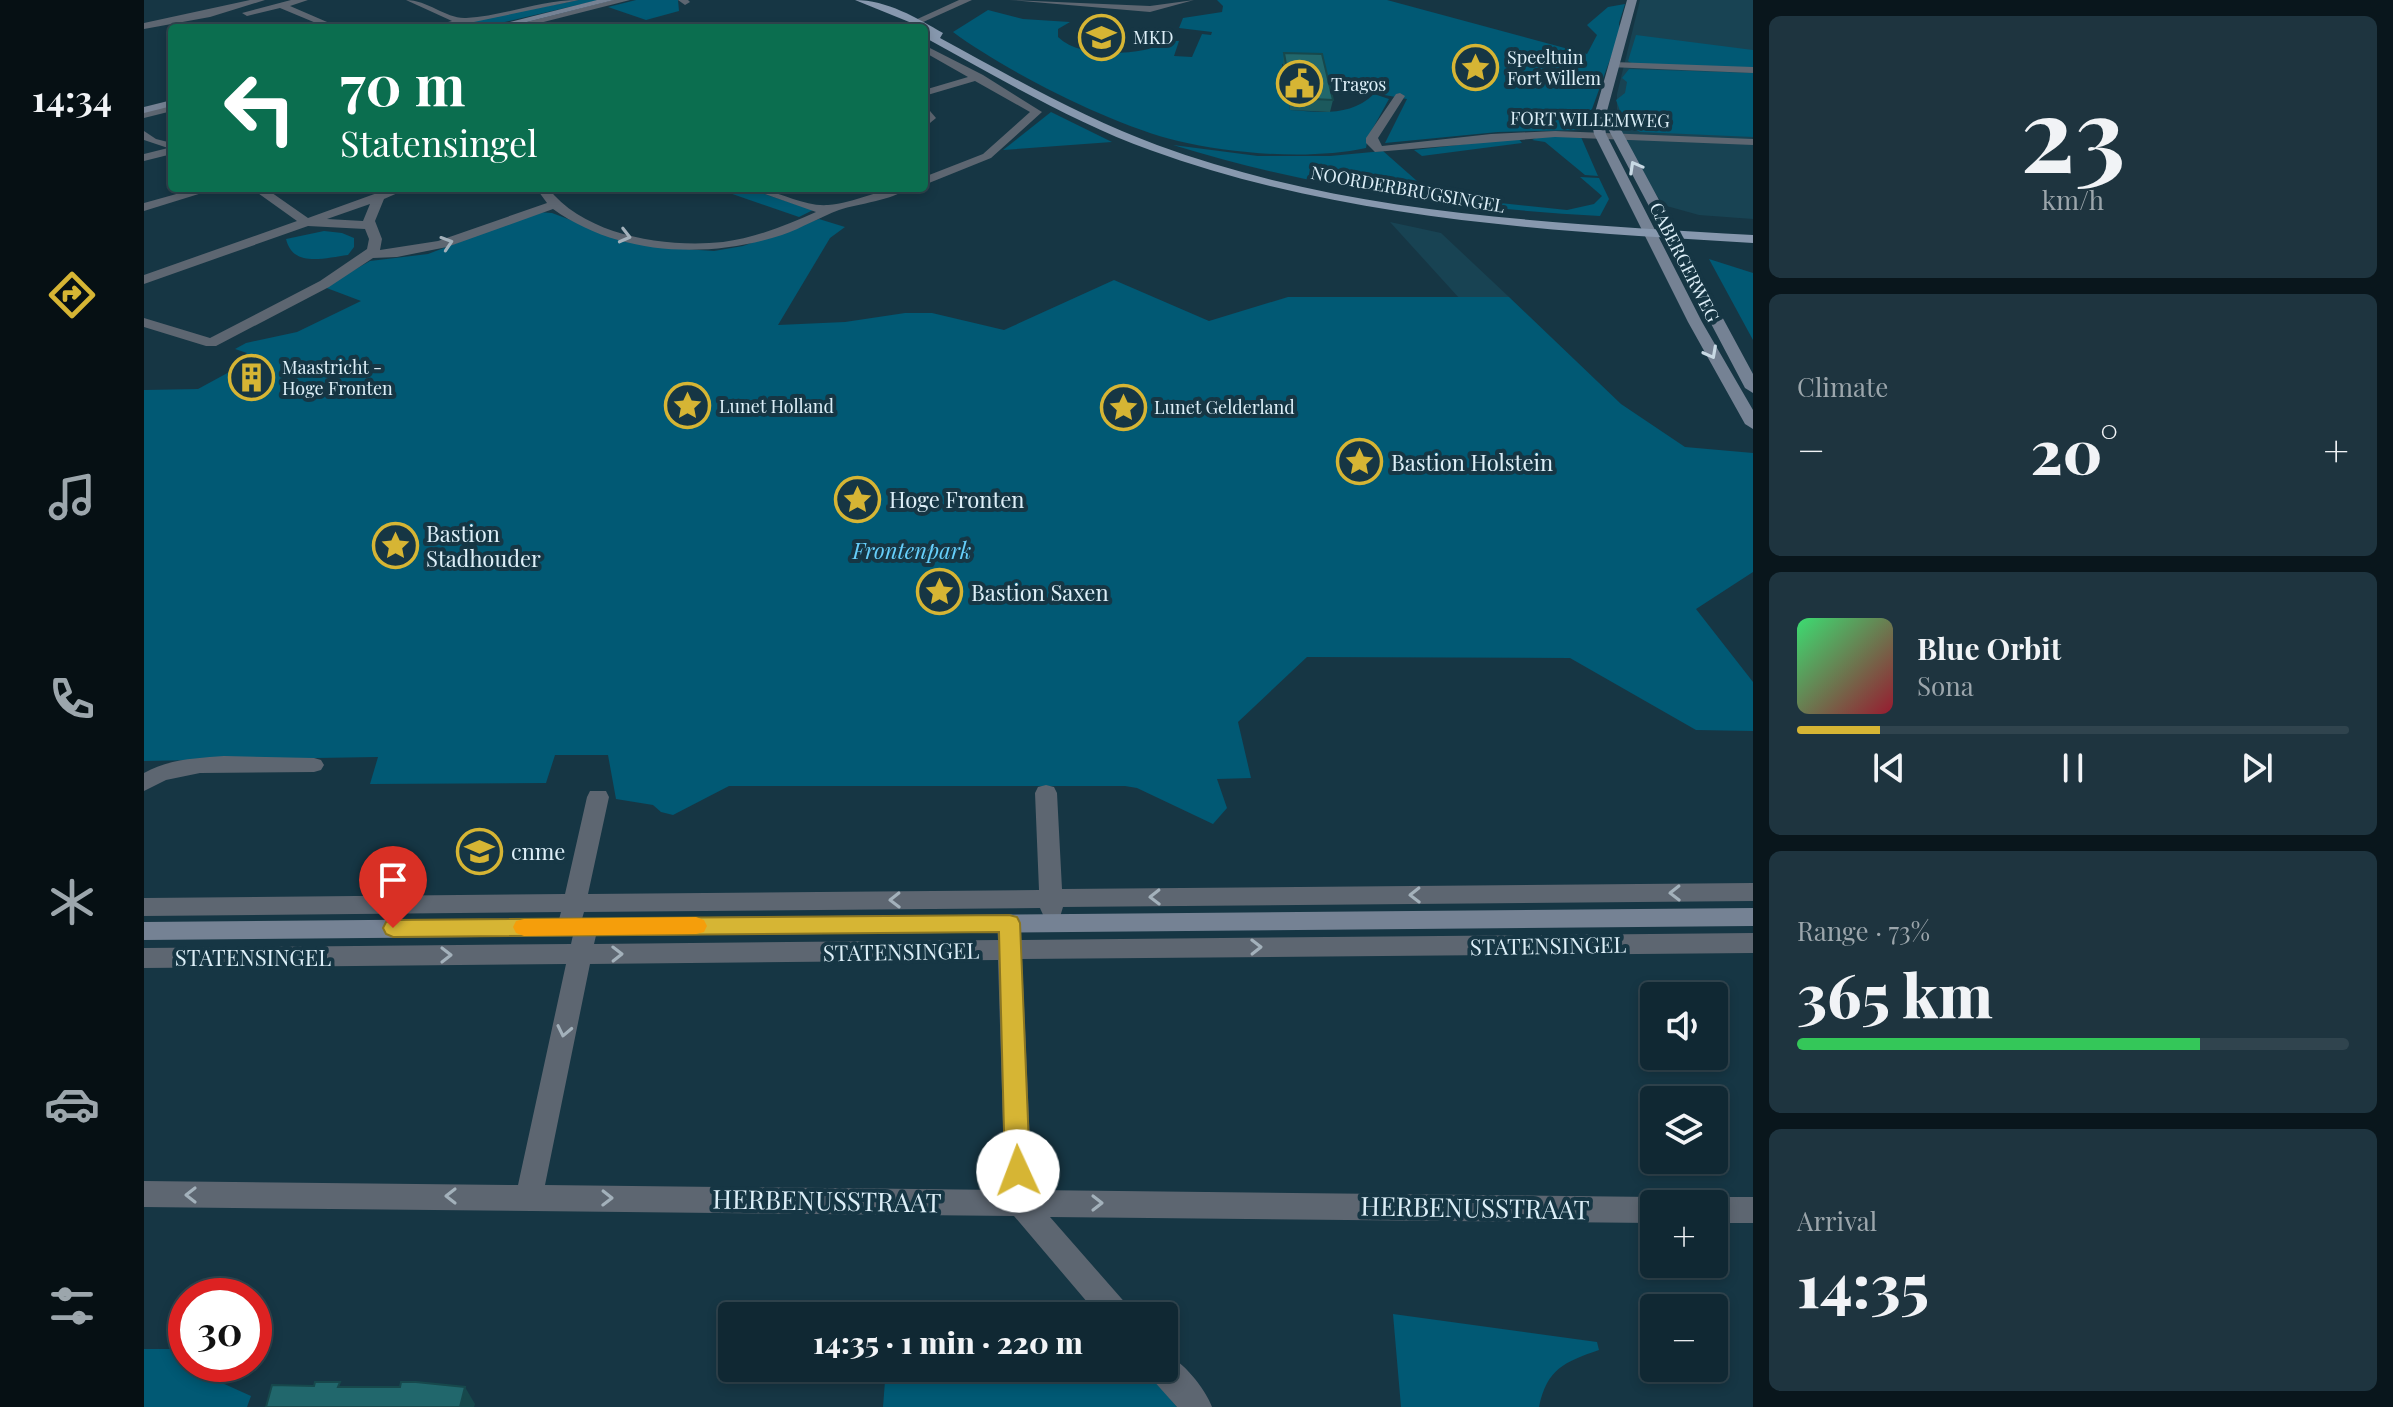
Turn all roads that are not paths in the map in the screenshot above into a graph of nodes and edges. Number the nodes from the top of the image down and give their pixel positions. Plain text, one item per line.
1 (260, 0) edge
2 (303, 0) edge
3 (411, 0) edge
4 (574, 0) edge
5 (609, 0) edge
6 (625, 0) edge
7 (849, 0) edge
8 (860, 0) edge
9 (967, 0) edge
10 (1014, 0) edge
11 (1189, 0) edge
12 (1632, 0) edge
13 (557, 2) edge
14 (1079, 2) edge
15 (283, 6) junction
16 (460, 21) junction
17 (188, 24) edge
18 (326, 24) edge
19 (447, 24) edge
20 (508, 24) edge
21 (525, 24) edge
22 (914, 24) edge
23 (915, 24) edge
24 (919, 24) edge
25 (168, 25) edge
26 (144, 26) edge
27 (928, 32) edge
28 (928, 35) edge
29 (955, 49) junction
30 (928, 50) edge
31 (1613, 65) junction
32 (1753, 70) edge
33 (979, 77) junction
34 (928, 92) edge
35 (1400, 96) dead end
36 (168, 104) edge
37 (144, 110) edge
38 (1602, 112) junction
39 (144, 134) edge
40 (1600, 134) junction
41 (1618, 135) junction
42 (1753, 142) edge
43 (168, 147) edge
44 (144, 148) edge
45 (144, 158) edge
46 (928, 179) edge
47 (168, 189) edge
48 (198, 192) edge
49 (263, 192) edge
50 (391, 192) edge
51 (545, 192) edge
52 (766, 192) edge
53 (888, 192) edge
54 (144, 195) edge
55 (379, 196) junction
56 (554, 205) junction
57 (144, 207) edge
58 (830, 209) junction
59 (306, 222) junction
60 (370, 225) junction
61 (1647, 228) junction
62 (1669, 229) junction
63 (1753, 229) edge
64 (1753, 239) edge
65 (371, 254) junction
66 (144, 280) edge
67 (144, 322) edge
68 (1753, 388) edge
69 (1753, 424) edge
70 (314, 765) dead end
71 (144, 783) edge
72 (1046, 793) dead end
73 (598, 797) dead end
74 (1753, 892) edge
75 (1051, 898) junction
76 (574, 903) junction
77 (144, 907) edge
78 (1753, 917) edge
79 (1053, 923) junction
80 (578, 927) junction
81 (144, 931) edge
82 (1010, 936) junction
83 (1753, 943) edge
84 (580, 955) junction
85 (144, 958) edge
86 (144, 1194) edge
87 (529, 1198) junction
88 (1019, 1202) junction
89 (1640, 1210) edge
90 (1728, 1210) edge
91 (1753, 1210) edge
92 (1106, 1302) edge
93 (1175, 1382) edge
94 (1197, 1407) edge

1 - 17 street
2 - 15 street
3 - 16 street
4 - 13 street
5 - 20 street
6 - 21 street
7 - 22 main road
8 - 23 main road
9 - 24 street
10 - 14 street
11 - 14 street
12 - 31 street
13 - 16 street
15 - 17 street
15 - 18 street
16 - 19 street
25 - 26 street
27 - 29 main road, NOORDERBRUGSINGEL
28 - 29 main road, NOORDERBRUGSINGEL
29 - 61 main road, NOORDERBRUGSINGEL
30 - 33 street
31 - 32 street
31 - 38 street
33 - 34 street
33 - 46 street
35 - 40 street, FORT WILLEMWEG
36 - 37 street
38 - 40 street
38 - 41 street, CABERGERWEG
39 - 43 street
40 - 41 street, FORT WILLEMWEG
40 - 61 street, CABERGERWEG
41 - 42 street, FORT WILLEMWEG
62 -> 41 street, CABERGERWEG
43 - 44 street
43 - 45 street
47 - 54 street
48 - 57 street
49 - 59 street
50 - 55 street
51 - 56 street
52 - 58 street
53 - 58 street
55 - 59 street
55 - 60 street
56 -> 58 street
65 -> 56 street
59 - 60 street
59 - 66 street
60 - 65 street
61 - 62 main road, NOORDERBRUGSINGEL
61 -> 69 street, CABERGERWEG
62 - 63 main road, NOORDERBRUGSINGEL
62 - 64 main road, NOORDERBRUGSINGEL
62 - 68 street, CABERGERWEG
65 - 67 street
70 - 71 street
72 - 75 street
73 - 76 street
74 -> 75 street
75 -> 76 street
75 - 79 street
76 - 77 street
76 - 80 street
78 - 79 street, STATENSINGEL
79 - 82 street, STATENSINGEL
80 - 81 street, STATENSINGEL
80 - 82 street, STATENSINGEL
80 - 84 street
82 -> 83 street, STATENSINGEL
84 -> 82 street, STATENSINGEL
82 - 88 street
85 -> 84 street, STATENSINGEL
84 -> 87 street
87 -> 86 street, HERBENUSSTRAAT
87 -> 88 street, HERBENUSSTRAAT
88 -> 89 street, HERBENUSSTRAAT
88 - 92 street
90 - 91 street
93 - 94 street

